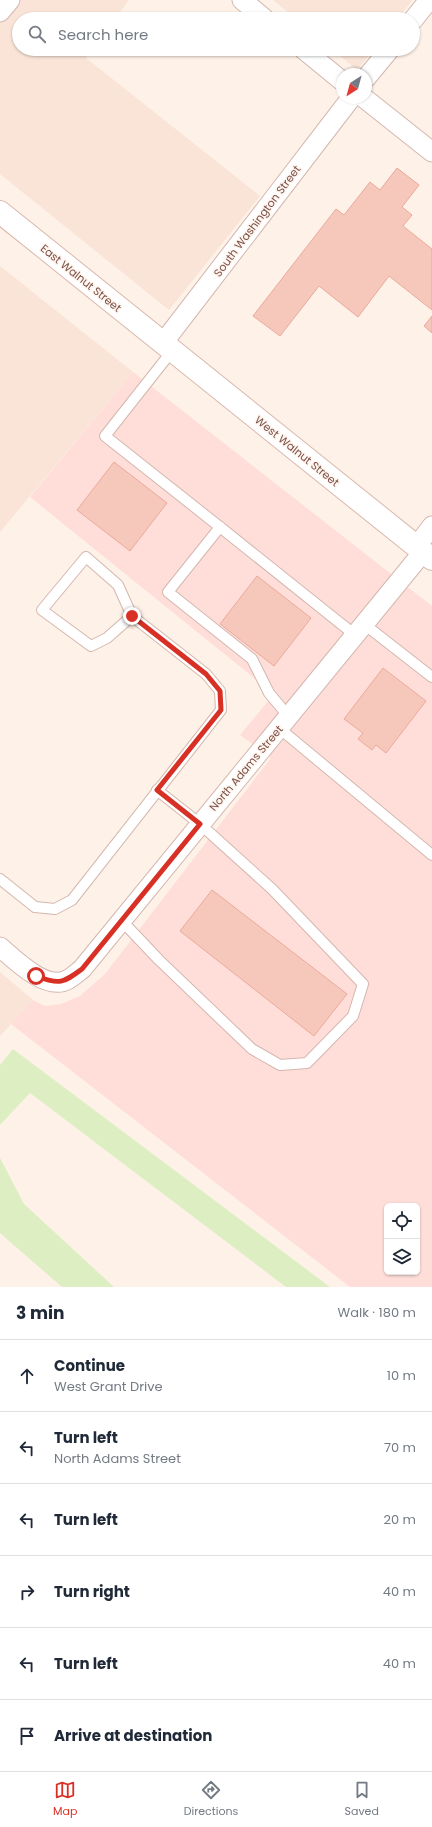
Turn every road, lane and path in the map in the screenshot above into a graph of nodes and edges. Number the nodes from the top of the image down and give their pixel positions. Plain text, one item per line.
1 (10, 0) edge
2 (242, 0) edge
3 (429, 0) edge
4 (0, 12) edge
5 (257, 12) edge
6 (419, 12) edge
7 (312, 56) edge
8 (384, 56) edge
9 (372, 71) edge
10 (336, 75) edge
11 (346, 104) edge
12 (372, 104) edge
13 (432, 152) edge
14 (0, 212) edge
15 (168, 347) junction
16 (432, 526) edge
17 (220, 527) junction
18 (424, 553) edge
19 (132, 616) junction
20 (360, 630) junction
21 (432, 677) edge
22 (284, 722) junction
23 (157, 790) junction
24 (200, 824) junction
25 (432, 854) edge
26 (0, 879) edge
27 (122, 921) junction
28 (0, 947) edge

1 - 4 street
2 - 5 street
3 - 6 street
7 - 10 street
8 - 9 street
11 - 15 street, South Washington Street
12 - 13 street
14 - 15 main road, East Walnut Street
15 - 17 lane
15 - 18 main road, West Walnut Street
16 - 18 street, North Adams Street
17 - 20 lane
17 - 22 lane
18 - 20 street, North Adams Street
19 - 19 lane
19 - 23 lane
20 - 21 lane
20 - 22 street, North Adams Street
22 - 24 street, North Adams Street
22 - 25 lane
23 - 24 lane
23 - 26 lane
24 - 27 street, North Adams Street
24 - 27 lane
27 - 28 street, North Adams Street

